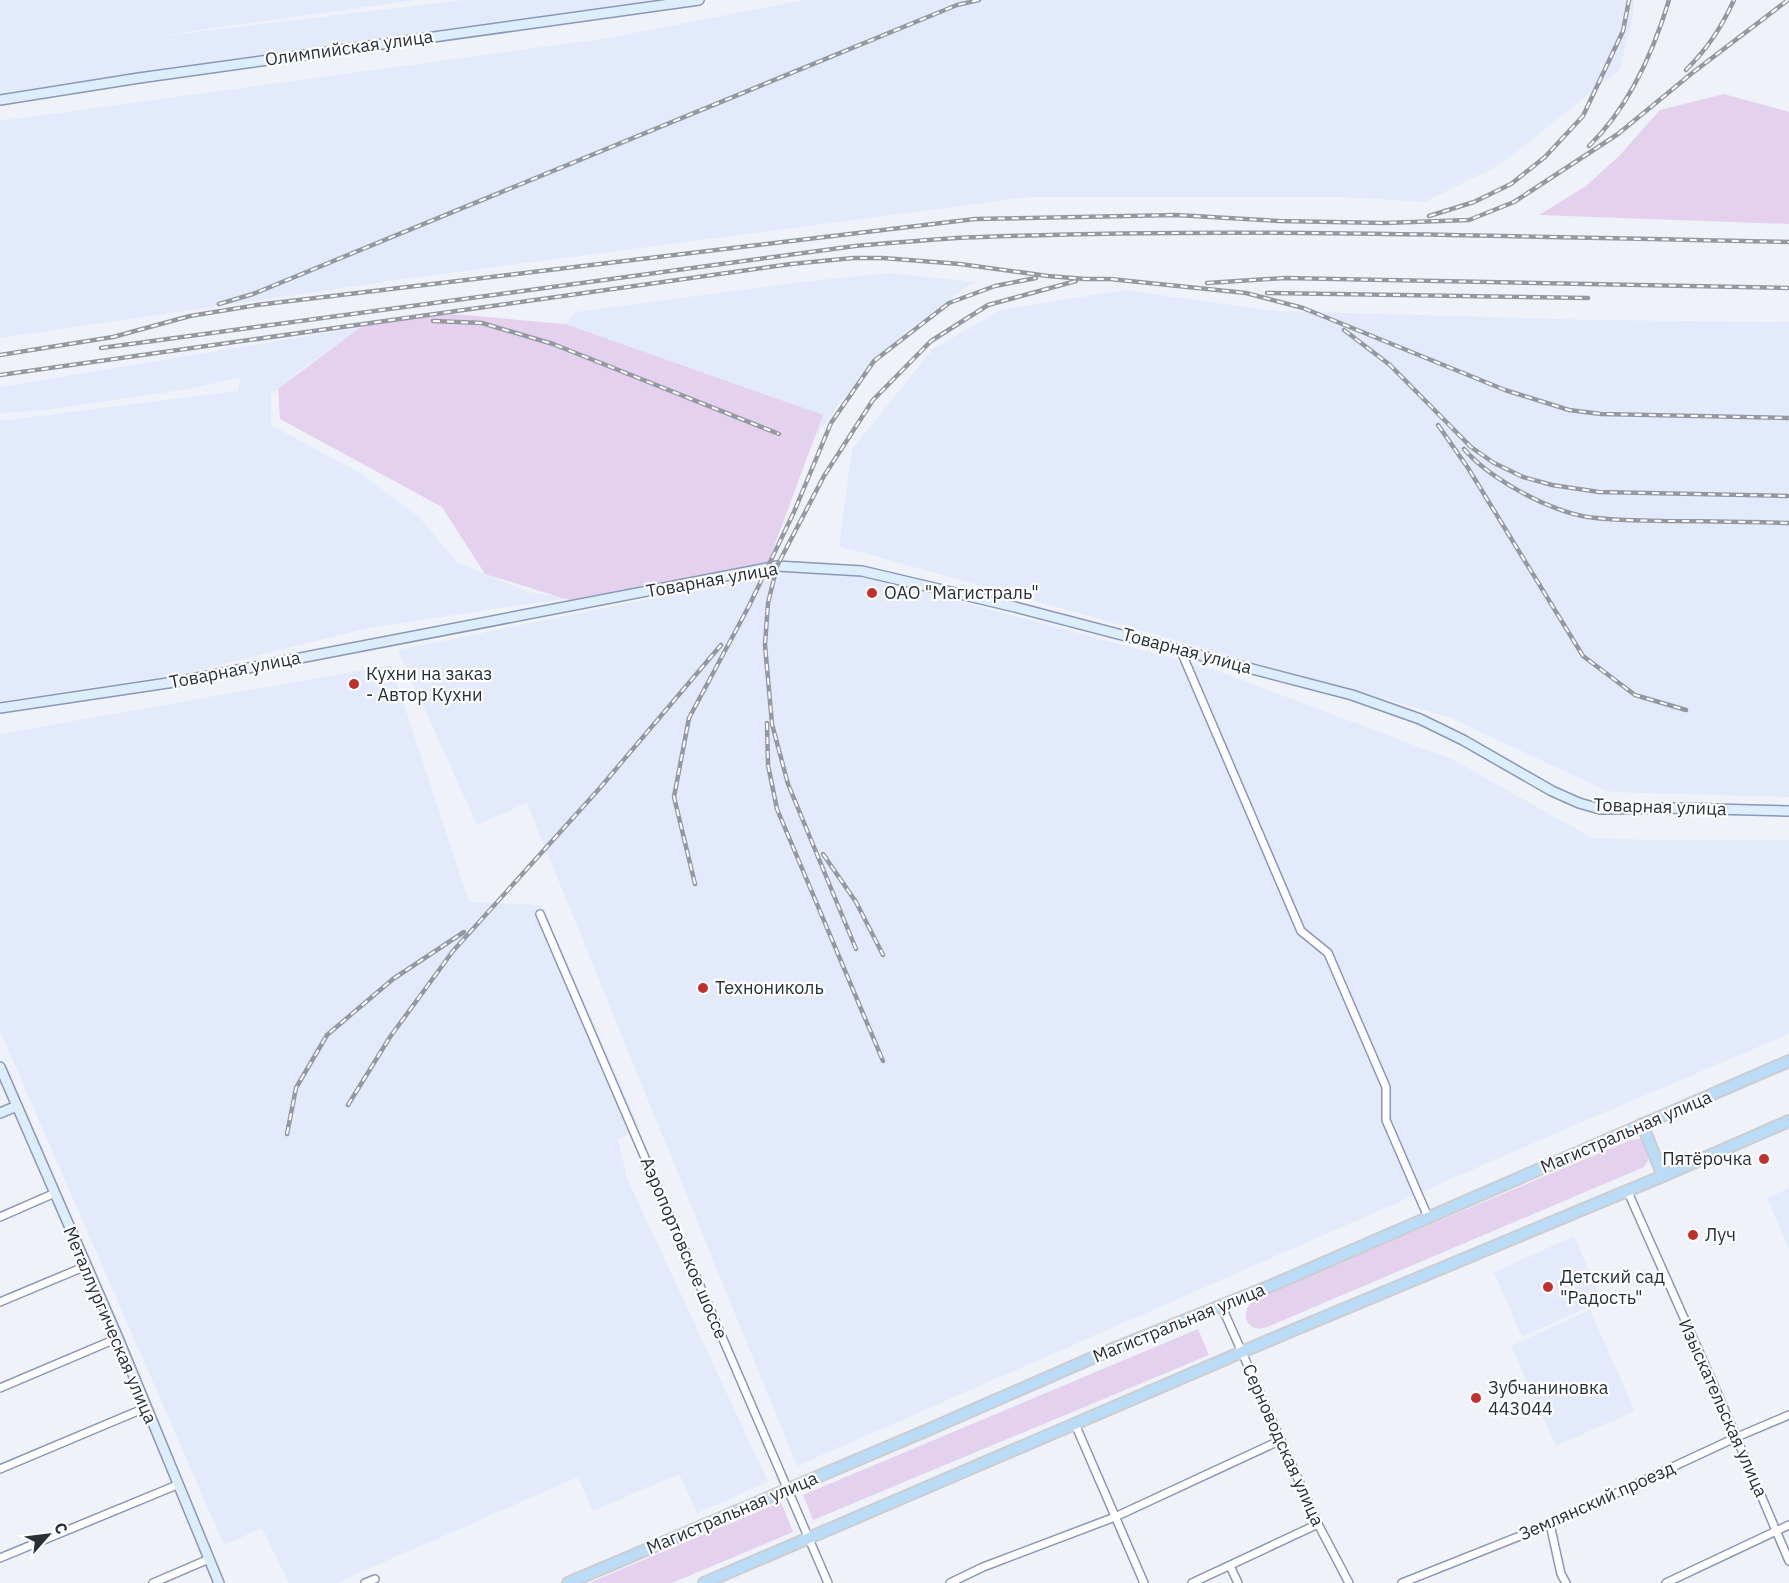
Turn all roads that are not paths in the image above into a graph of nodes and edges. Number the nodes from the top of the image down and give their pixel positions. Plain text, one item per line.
1 (699, 0) edge
2 (0, 100) edge
3 (1180, 649) junction
4 (0, 708) edge
5 (1789, 811) edge
6 (540, 914) dead end
7 (1789, 1061) edge
8 (0, 1067) edge
9 (17, 1106) junction
10 (0, 1113) edge
11 (1789, 1121) edge
12 (1642, 1124) junction
13 (1664, 1176) junction
14 (1627, 1190) junction
15 (55, 1193) junction
16 (0, 1217) edge
17 (1428, 1217) junction
18 (86, 1266) junction
19 (0, 1302) edge
20 (1221, 1305) junction
21 (118, 1338) junction
22 (1242, 1353) junction
23 (0, 1388) edge
24 (145, 1408) junction
25 (1789, 1415) edge
26 (1075, 1424) junction
27 (1737, 1437) junction
28 (1281, 1440) junction
29 (0, 1469) edge
30 (177, 1485) junction
31 (788, 1490) junction
32 (1115, 1517) junction
33 (1318, 1524) junction
34 (1550, 1524) junction
35 (1789, 1525) edge
36 (1776, 1531) junction
37 (810, 1538) junction
38 (0, 1558) edge
39 (209, 1559) junction
40 (1789, 1561) edge
41 (1230, 1566) junction
42 (375, 1579) dead end
43 (1681, 1580) edge
44 (153, 1583) edge
45 (219, 1583) edge
46 (365, 1583) edge
47 (568, 1583) edge
48 (704, 1583) edge
49 (828, 1583) edge
50 (950, 1583) edge
51 (1144, 1583) edge
52 (1192, 1583) edge
53 (1238, 1583) edge
54 (1349, 1583) edge
55 (1402, 1583) edge
56 (1566, 1583) edge
57 (1666, 1583) edge

1 - 2 street, Олимпийская улица
3 - 4 street, Товарная улица
3 - 5 street, Товарная улица
3 - 17 street
6 - 31 street, Аэропортовское шоссе
7 - 12 main road, Магистральная улица
8 - 9 street, Металлургическая улица
9 - 10 street
9 - 15 street, Металлургическая улица
11 - 13 main road
12 - 13 main road
12 - 17 main road, Магистральная улица
13 - 14 main road
14 - 22 main road
14 - 27 street, Изыскательская улица
15 - 16 street
15 - 18 street, Металлургическая улица
17 - 20 main road, Магистральная улица
18 - 19 street
18 - 21 street, Металлургическая улица
20 - 22 street, Серноводская улица
20 - 31 main road, Магистральная улица
21 - 23 street
21 - 24 street, Металлургическая улица
22 - 26 main road
22 - 28 street, Серноводская улица
24 - 29 street
24 - 30 street, Металлургическая улица
25 - 27 street, Землянский проезд
26 - 32 street
26 - 37 main road
27 - 34 street, Землянский проезд
27 - 36 street, Изыскательская улица
28 - 32 street
28 - 33 street, Серноводская улица
30 - 38 street
30 - 39 street, Металлургическая улица
31 - 37 street, Аэропортовское шоссе
31 - 47 main road, Магистральная улица
32 - 50 street
32 - 51 street
33 - 41 street
33 - 54 street, Серноводская улица
34 - 55 street, Землянский проезд
34 - 56 street
35 - 36 street
36 - 40 street, Изыскательская улица
36 - 43 street
37 - 48 main road
37 - 49 street, Аэропортовское шоссе
39 - 44 street
39 - 45 street, Металлургическая улица
41 - 52 street
41 - 53 street
42 - 46 street
43 - 57 street

